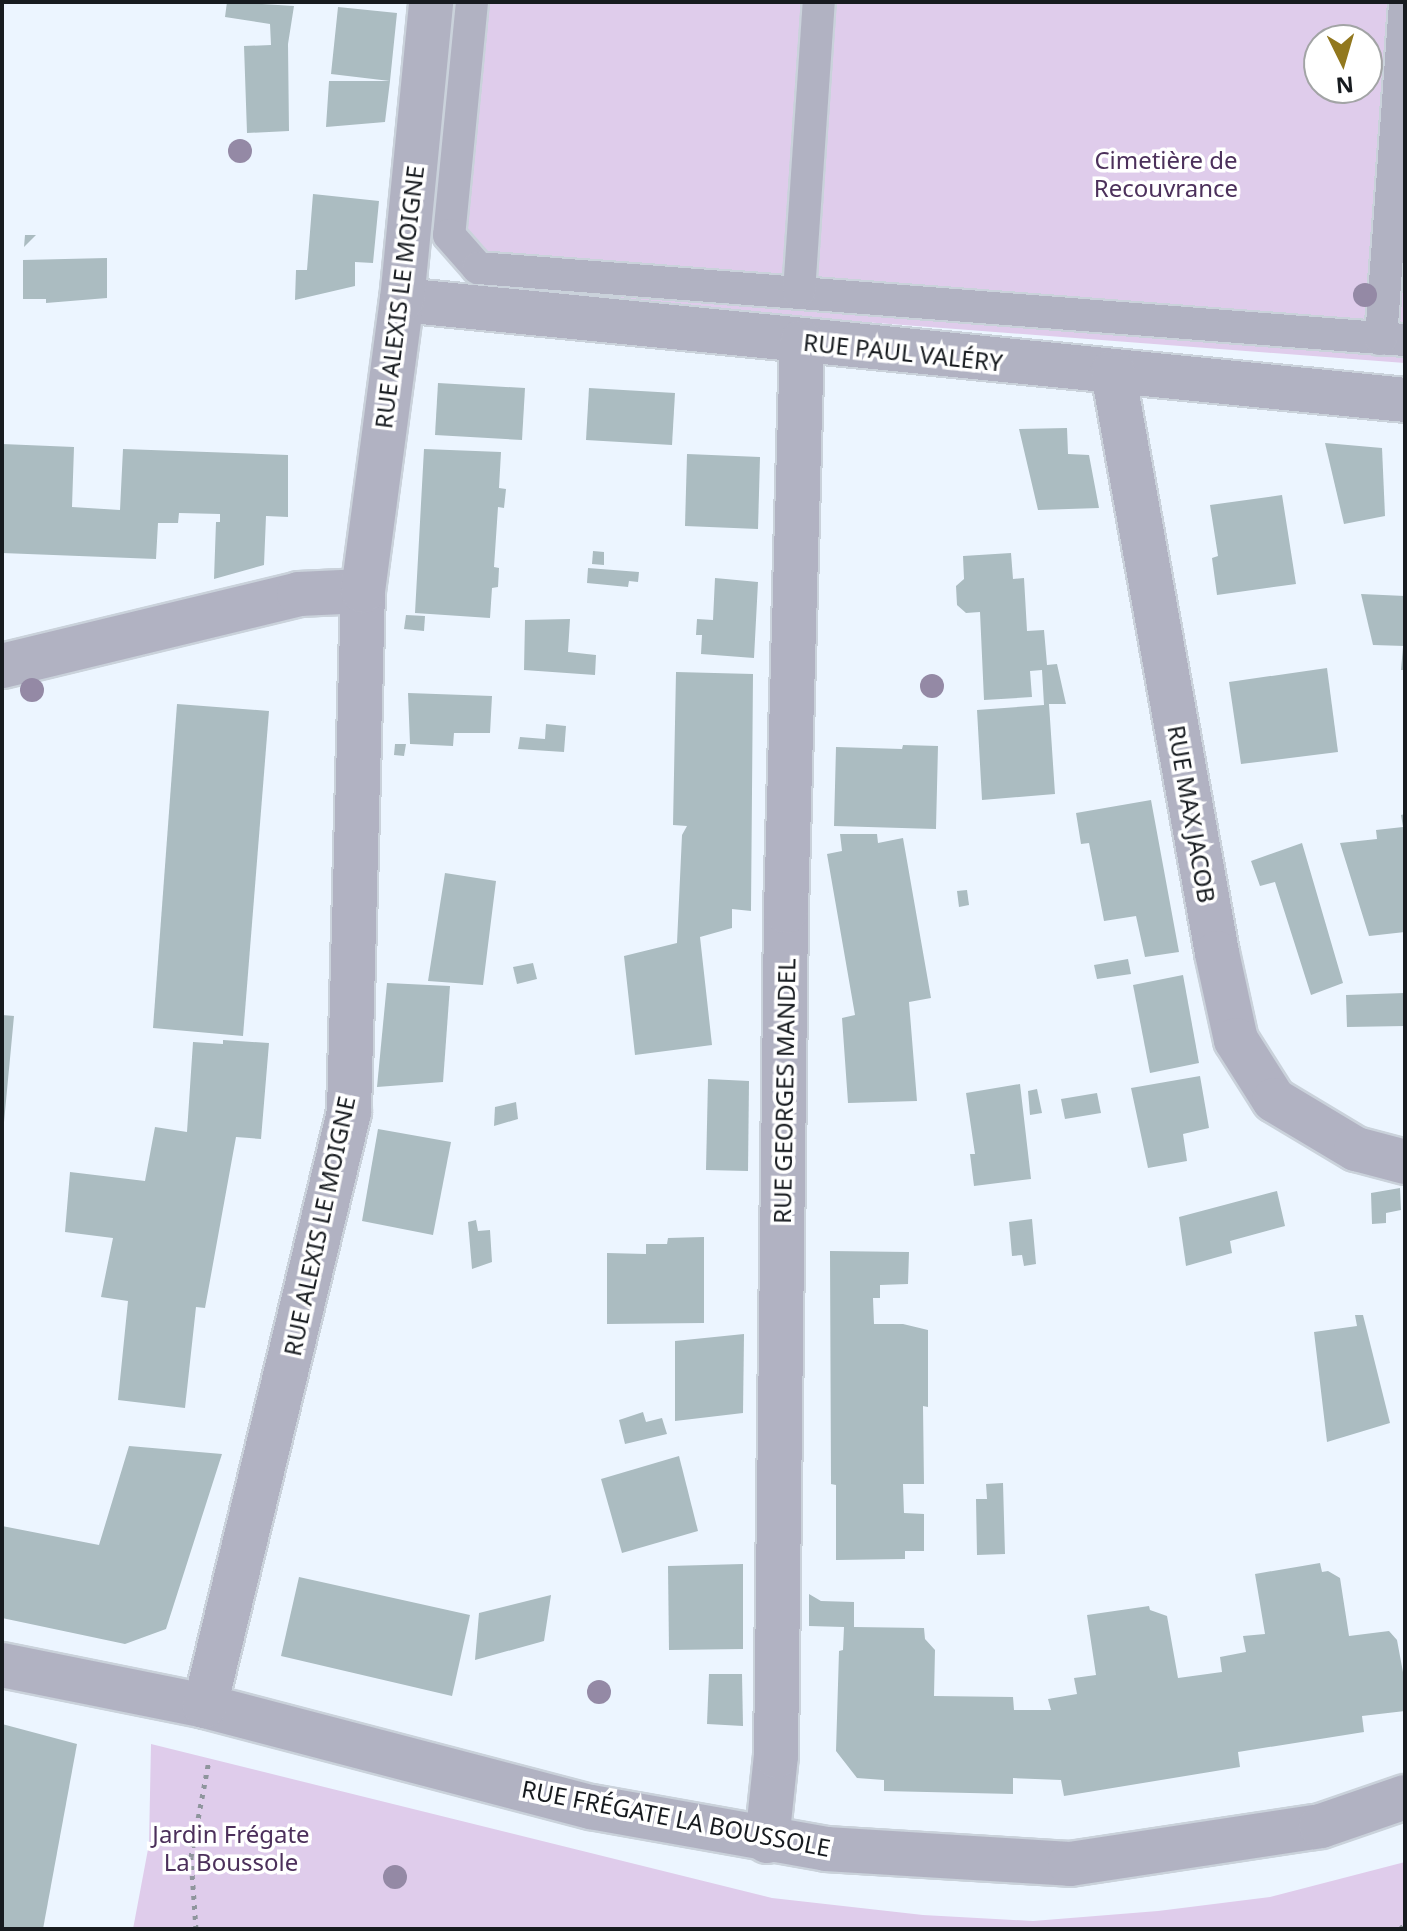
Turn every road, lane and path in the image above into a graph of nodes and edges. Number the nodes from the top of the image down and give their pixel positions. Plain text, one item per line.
1 (431, 2) edge
2 (472, 2) edge
3 (819, 2) edge
4 (1405, 7) edge
5 (799, 292) junction
6 (402, 300) junction
7 (1393, 339) edge
8 (802, 342) junction
9 (1113, 372) junction
10 (1405, 400) edge
11 (363, 591) junction
12 (2, 666) edge
13 (1405, 1162) edge
14 (2, 1665) edge
15 (214, 1709) junction
16 (1405, 1797) edge
17 (767, 1841) junction
18 (1405, 1924) edge
19 (196, 1929) edge
20 (1400, 1929) edge

1 - 6 street, RUE ALEXIS LE MOIGNE
2 - 5 lane
3 - 5 lane
4 - 7 lane
5 - 7 lane
6 - 8 street, RUE PAUL VALÉRY
6 - 11 street, RUE ALEXIS LE MOIGNE
8 - 9 street, RUE PAUL VALÉRY
8 - 17 street, RUE GEORGES MANDEL
9 - 10 street, RUE PAUL VALÉRY
9 - 13 street, RUE MAX JACOB
11 - 12 street
11 - 15 street, RUE ALEXIS LE MOIGNE
14 - 15 street, RUE FRÉGATE LA BOUSSOLE
15 - 17 street, RUE FRÉGATE LA BOUSSOLE
15 - 19 path
16 - 17 street, RUE FRÉGATE LA BOUSSOLE
18 - 20 path

